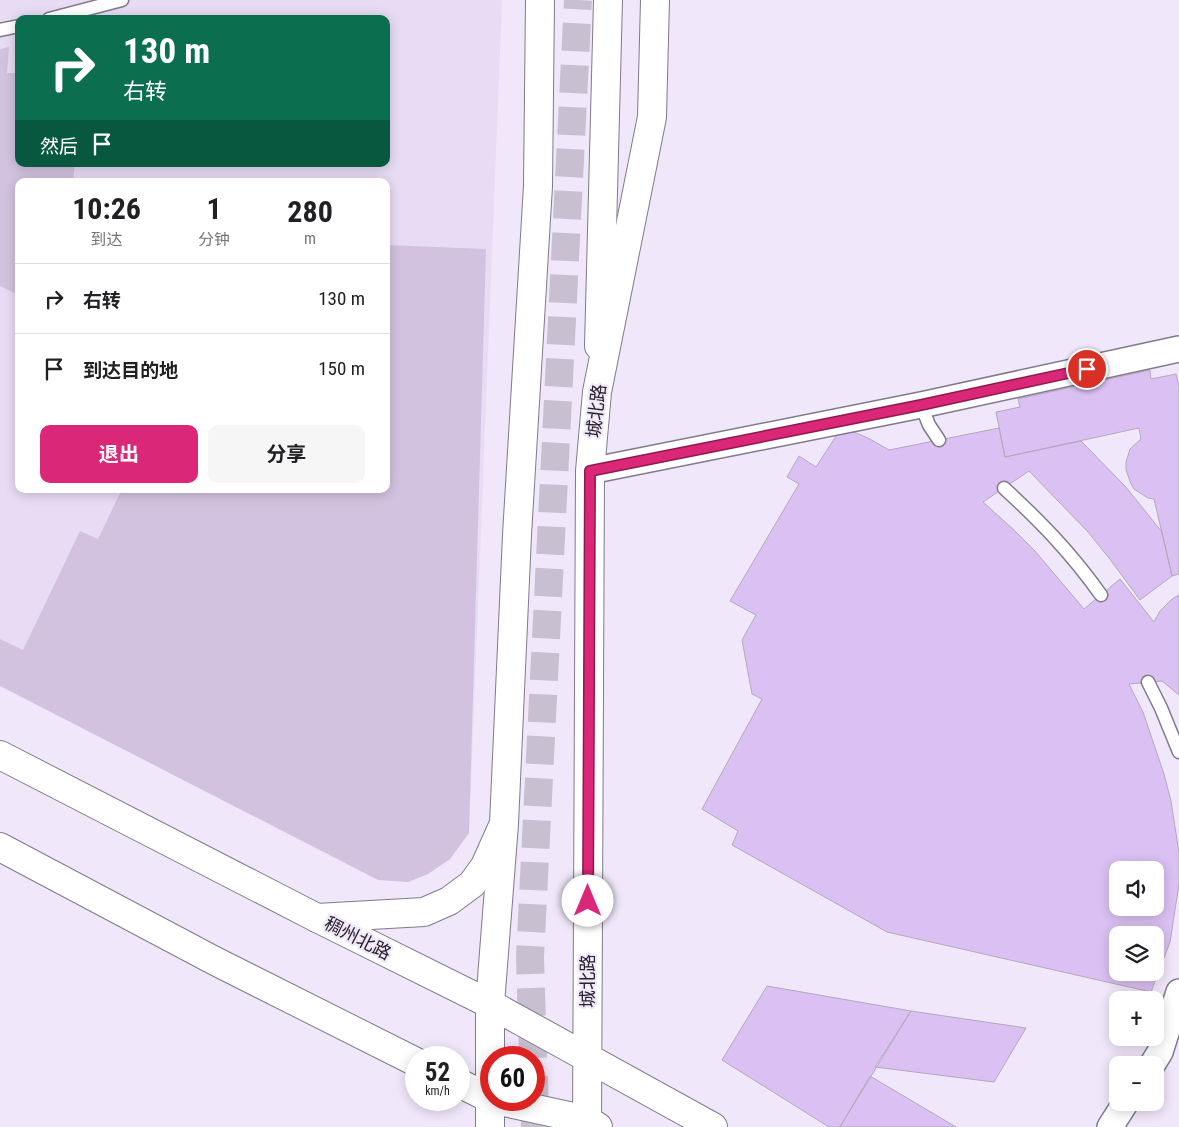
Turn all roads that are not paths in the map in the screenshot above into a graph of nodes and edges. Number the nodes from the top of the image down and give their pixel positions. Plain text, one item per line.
1 (122, 0) edge
2 (540, 0) edge
3 (608, 0) edge
4 (656, 0) edge
5 (64, 15) edge
6 (15, 27) edge
7 (0, 30) edge
8 (1179, 349) edge
9 (597, 392) junction
10 (921, 405) junction
11 (939, 440) dead end
12 (590, 471) junction
13 (1004, 488) dead end
14 (1101, 595) dead end
15 (1148, 682) dead end
16 (1179, 752) edge
17 (0, 755) edge
18 (504, 824) junction
19 (0, 847) edge
20 (317, 918) junction
21 (1179, 992) edge
22 (490, 1004) junction
23 (491, 1046) edge
24 (405, 1056) edge
25 (1158, 1056) edge
26 (587, 1057) junction
27 (491, 1111) edge
28 (538, 1111) edge
29 (1120, 1111) edge
30 (591, 1125) edge
31 (490, 1127) edge
32 (713, 1127) edge
33 (1110, 1127) edge

1 - 5 lane
2 - 18 main road
3 - 9 main road
4 - 9 main road, 城北路
6 - 7 lane
8 - 10 street
9 - 12 main road, 城北路
10 - 11 lane
10 - 12 street
12 - 26 main road, 城北路
13 - 14 lane
15 - 16 lane
17 - 20 main road, 稠州北路
18 - 20 main road
18 - 22 main road
19 - 24 main road
20 - 22 main road, 稠州北路
21 - 25 street
22 - 23 main road
22 - 26 main road, 稠州北路
26 - 30 main road, 城北路
26 - 32 main road, 稠州北路
27 - 31 main road
28 - 30 main road
29 - 33 street

